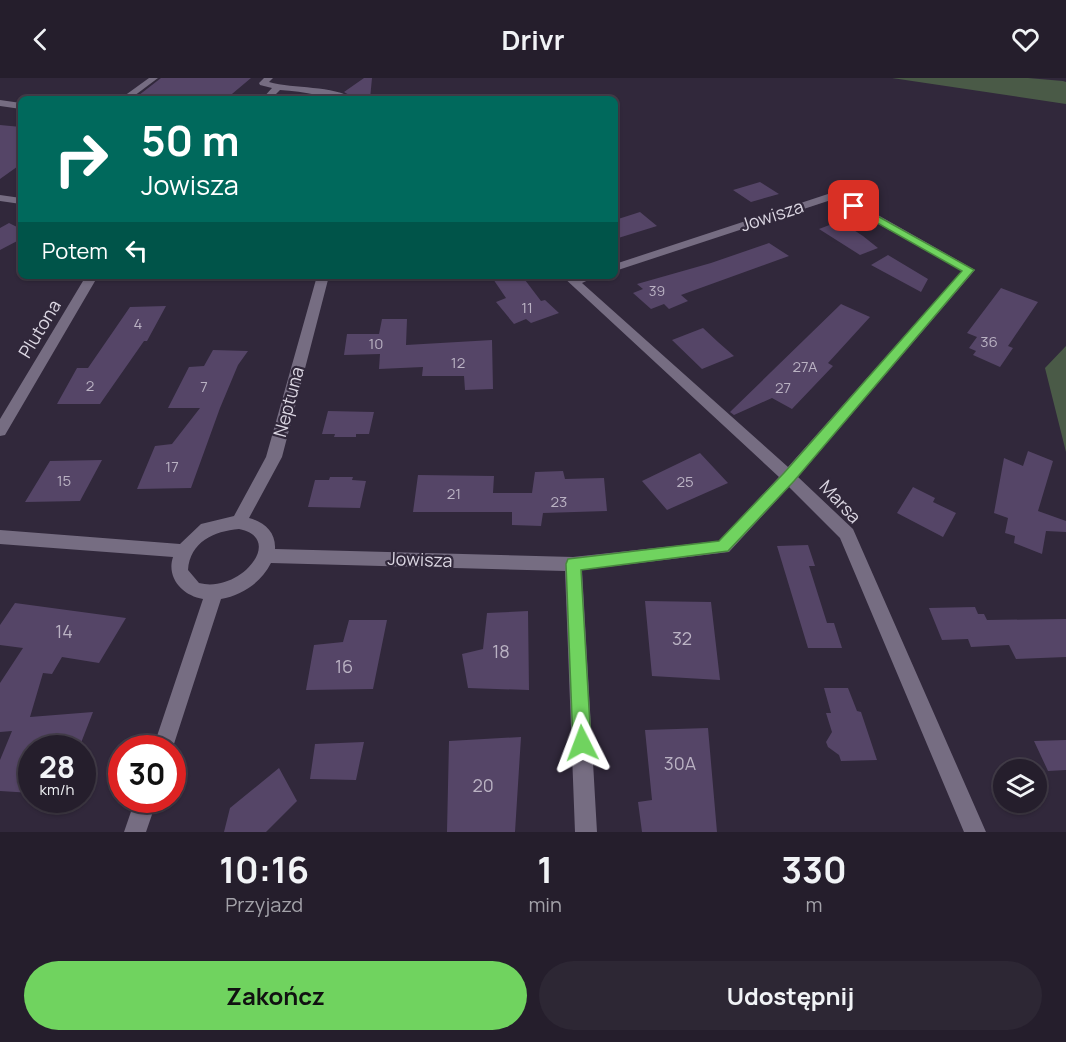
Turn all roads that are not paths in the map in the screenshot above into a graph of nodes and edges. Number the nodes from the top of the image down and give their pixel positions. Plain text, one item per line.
1 (154, 78) edge
2 (269, 78) edge
3 (278, 87) junction
4 (128, 96) edge
5 (269, 96) edge
6 (336, 96) edge
7 (0, 104) edge
8 (18, 106) edge
9 (0, 198) edge
10 (18, 201) edge
11 (618, 267) edge
12 (90, 279) edge
13 (322, 279) edge
14 (570, 279) edge
15 (0, 431) edge
16 (789, 477) junction
17 (238, 522) junction
18 (0, 537) edge
19 (184, 551) junction
20 (267, 556) junction
21 (573, 564) junction
22 (214, 593) junction
23 (166, 735) edge
24 (142, 813) edge
25 (135, 832) edge
26 (586, 832) edge
27 (975, 832) edge

1 - 4 street
2 - 3 street
3 - 5 street
3 - 6 street
7 - 8 street
9 - 10 street
11 - 16 street, Jowisza
12 - 15 street, Plutona
13 - 17 street, Neptuna
14 - 16 street, Marsa
16 - 21 street, Jowisza
16 - 27 street, Marsa
17 - 19 street
17 - 20 street
18 - 19 street
19 - 22 street
20 - 21 street, Jowisza
20 - 22 street
21 - 26 street
22 - 23 street
24 - 25 street

